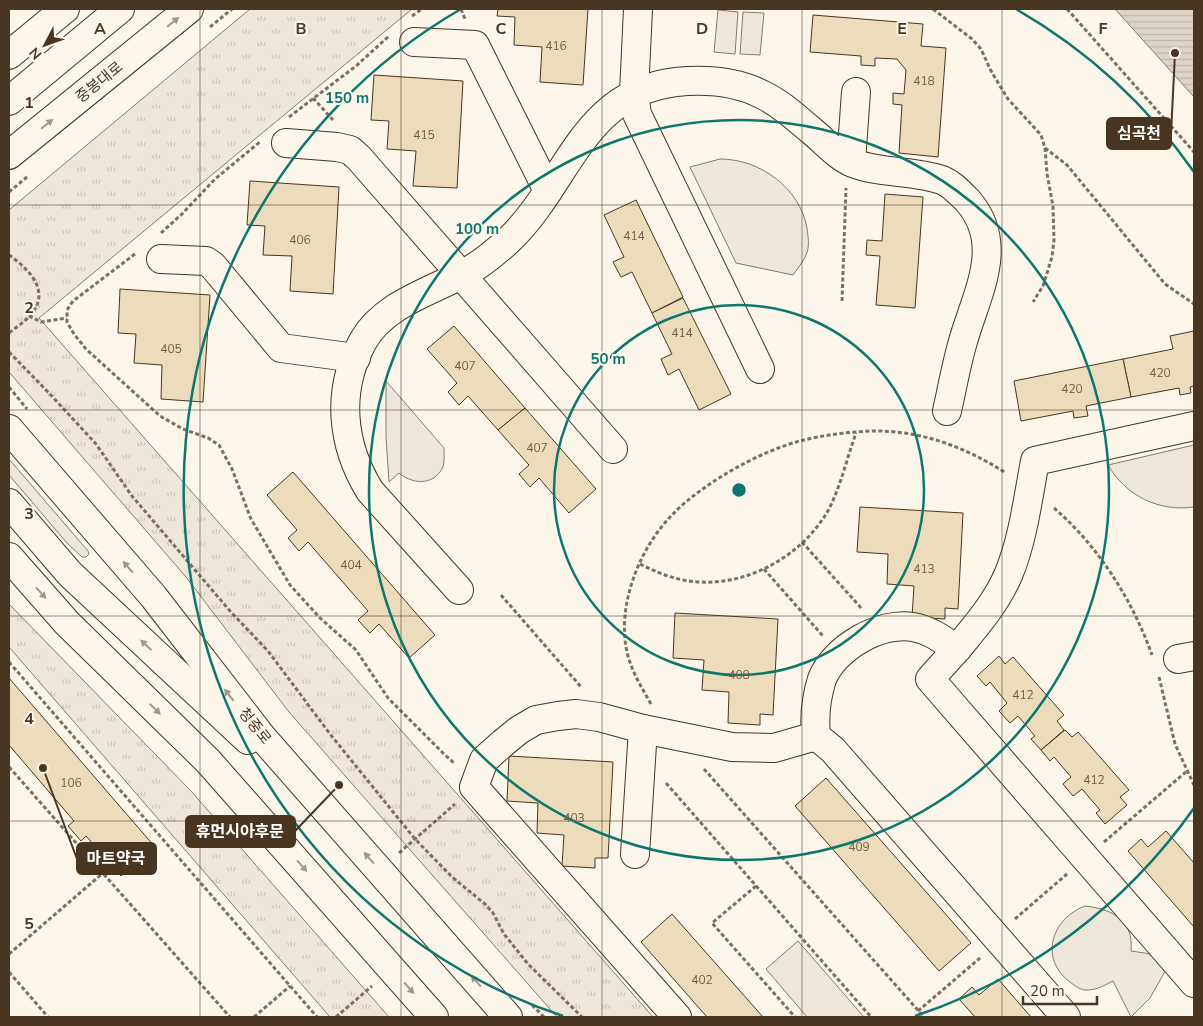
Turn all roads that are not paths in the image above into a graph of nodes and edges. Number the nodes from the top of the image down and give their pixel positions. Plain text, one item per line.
1 (64, 9) edge
2 (120, 9) edge
3 (189, 9) edge
4 (638, 9) edge
5 (405, 31) road end
6 (9, 54) edge
7 (856, 92) dead end
8 (634, 93) junction
9 (9, 101) edge
10 (278, 134) road end
11 (9, 155) edge
12 (851, 162) junction
13 (548, 190) junction
14 (153, 248) road end
15 (461, 275) junction
16 (356, 358) junction
17 (760, 369) dead end
18 (947, 411) dead end
19 (1194, 426) edge
20 (9, 429) edge
21 (613, 449) dead end
22 (9, 503) edge
23 (9, 557) edge
24 (458, 590) dead end
25 (957, 649) junction
26 (816, 736) junction
27 (642, 742) junction
28 (324, 808) junction
29 (635, 854) dead end
30 (1194, 983) edge
31 (434, 1017) edge
32 (508, 1017) edge
33 (677, 1017) edge
34 (1066, 1017) edge

1 - 6 street
2 - 9 street
11 -> 3 street, 중봉대로
4 - 8 street
5 - 13 street
7 - 12 street
8 - 12 street
8 - 13 street
8 - 17 street
10 - 15 street
12 - 18 street
13 - 15 street
14 - 16 street
15 - 16 street
15 - 21 street
16 - 24 street
19 - 25 street
28 -> 20 street, 청중로
28 -> 22 street
23 -> 31 street
25 - 26 street
25 - 30 street
26 - 27 street
26 - 34 street
27 - 29 street
27 - 33 street
32 -> 28 street, 청중로

